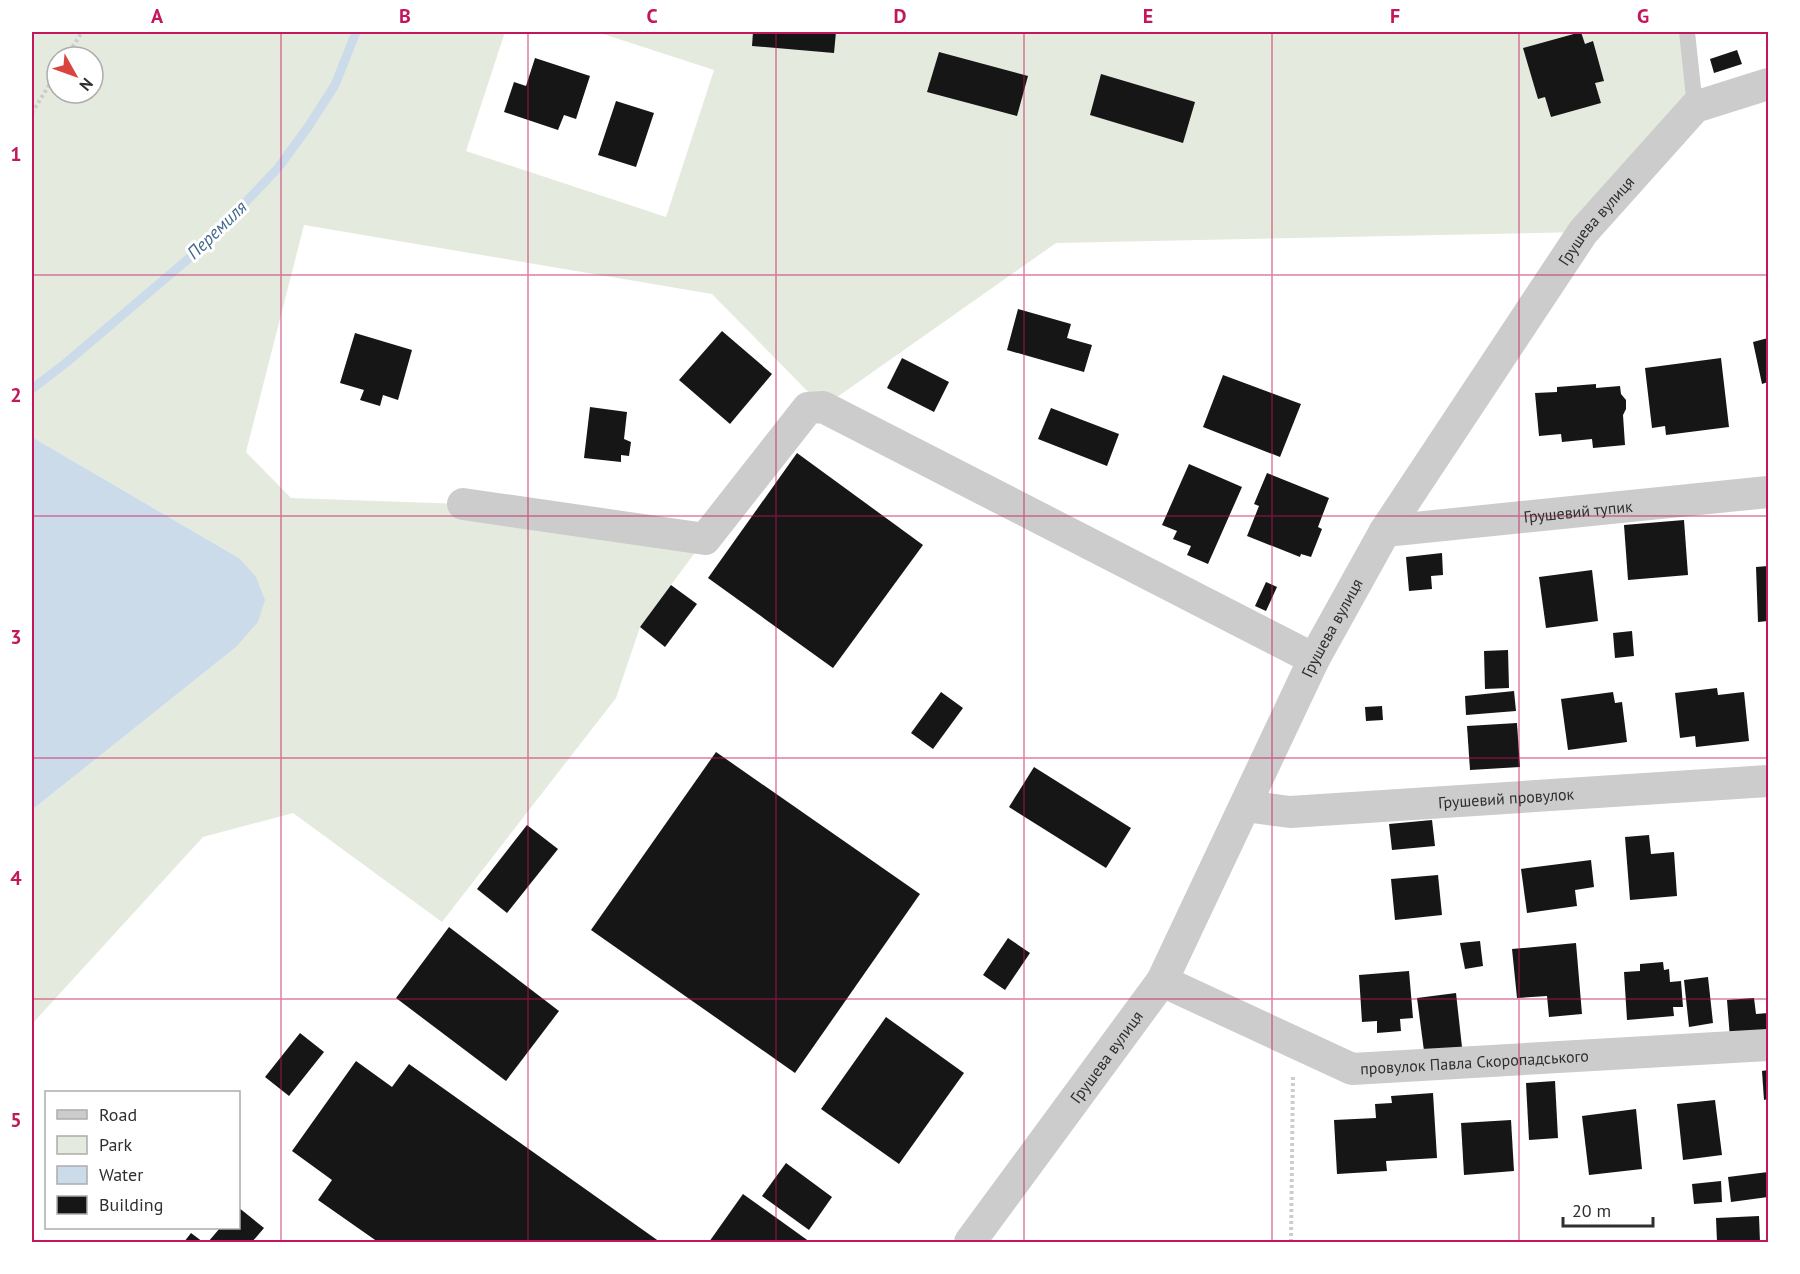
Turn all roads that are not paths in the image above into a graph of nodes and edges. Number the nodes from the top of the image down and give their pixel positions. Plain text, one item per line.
1 (1687, 32) edge
2 (1768, 84) edge
3 (1695, 106) junction
4 (1768, 492) edge
5 (463, 504) dead end
6 (1385, 531) junction
7 (1314, 659) junction
8 (1768, 781) edge
9 (1245, 806) junction
10 (1162, 981) junction
11 (1768, 1045) edge
12 (970, 1242) edge

1 - 3 lane
2 - 3 street
3 - 6 street, Грушева вулиця
4 - 6 street, Грушевий тупик
5 - 7 street
6 - 7 street, Грушева вулиця
7 - 9 street, Грушева вулиця
8 - 9 street, Грушевий провулок
9 - 10 street, Грушева вулиця
10 - 11 street, провулок Павла Скоропадського
10 - 12 street, Грушева вулиця

